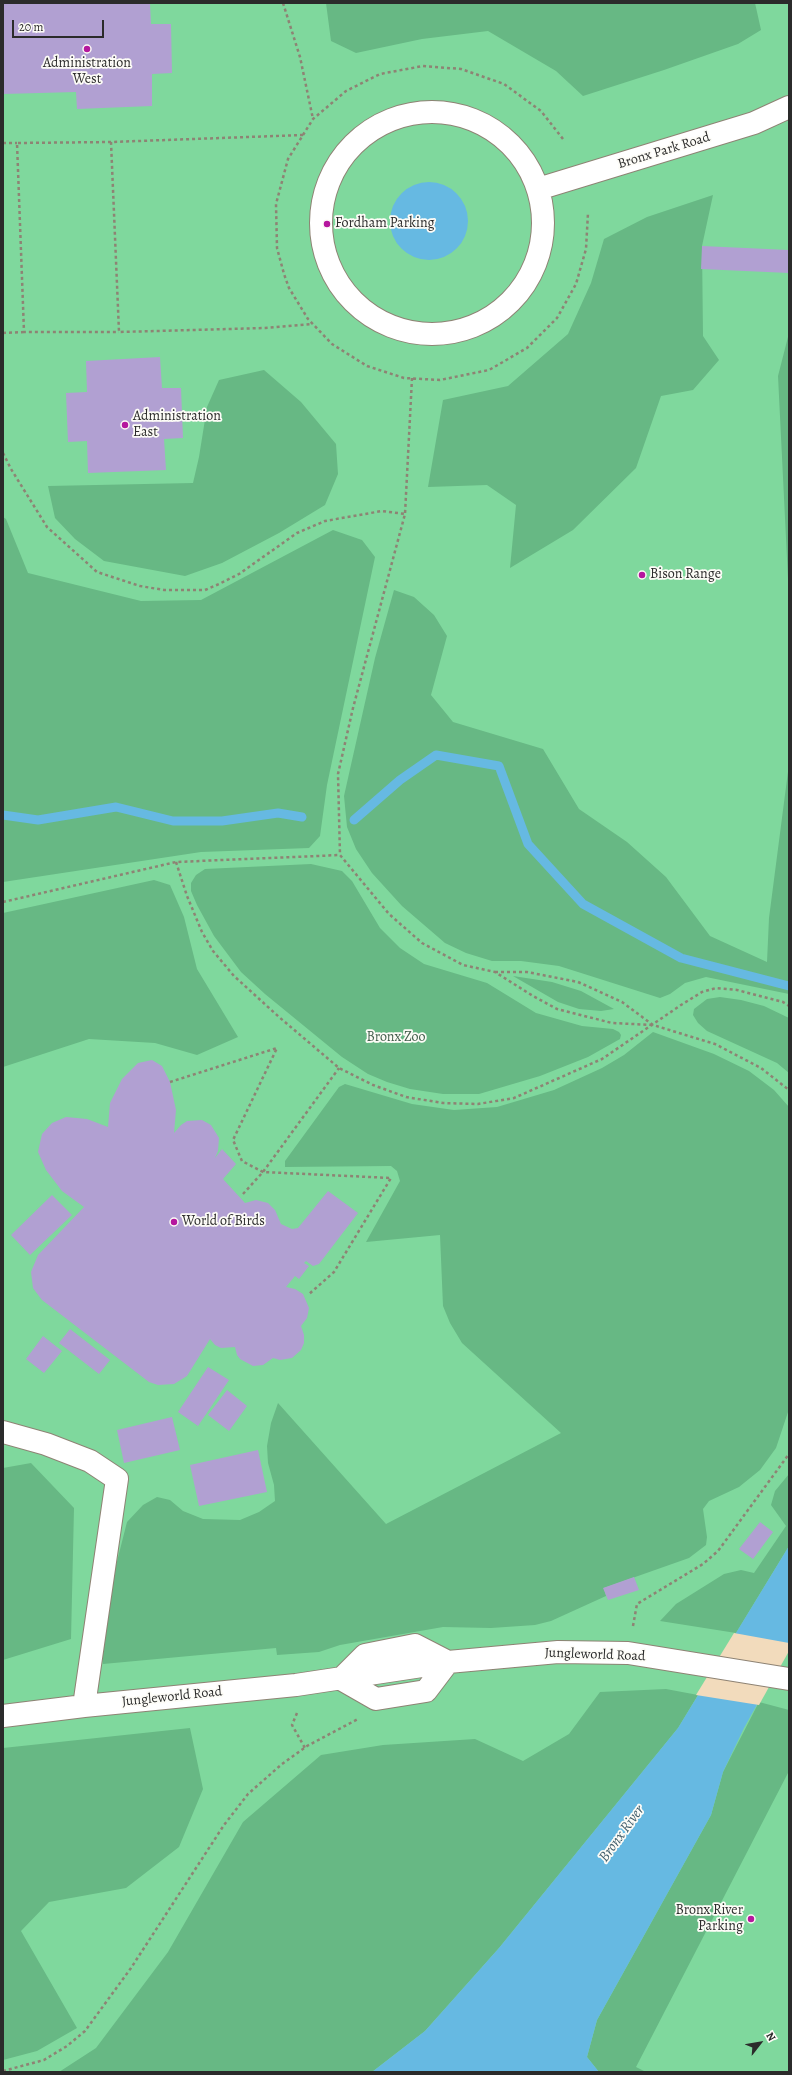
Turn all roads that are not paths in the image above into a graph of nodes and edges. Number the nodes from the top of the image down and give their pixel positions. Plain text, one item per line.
1 (789, 107) edge
2 (538, 189) junction
3 (3, 1432) edge
4 (448, 1662) junction
5 (341, 1679) junction
6 (789, 1680) edge
7 (84, 1706) junction
8 (3, 1716) edge

1 - 2 street, Bronx Park Road
2 - 2 street
3 - 7 street
4 - 5 street
4 - 5 street
4 - 6 street, Jungleworld Road
5 - 7 street, Jungleworld Road
7 - 8 street, Jungleworld Road

